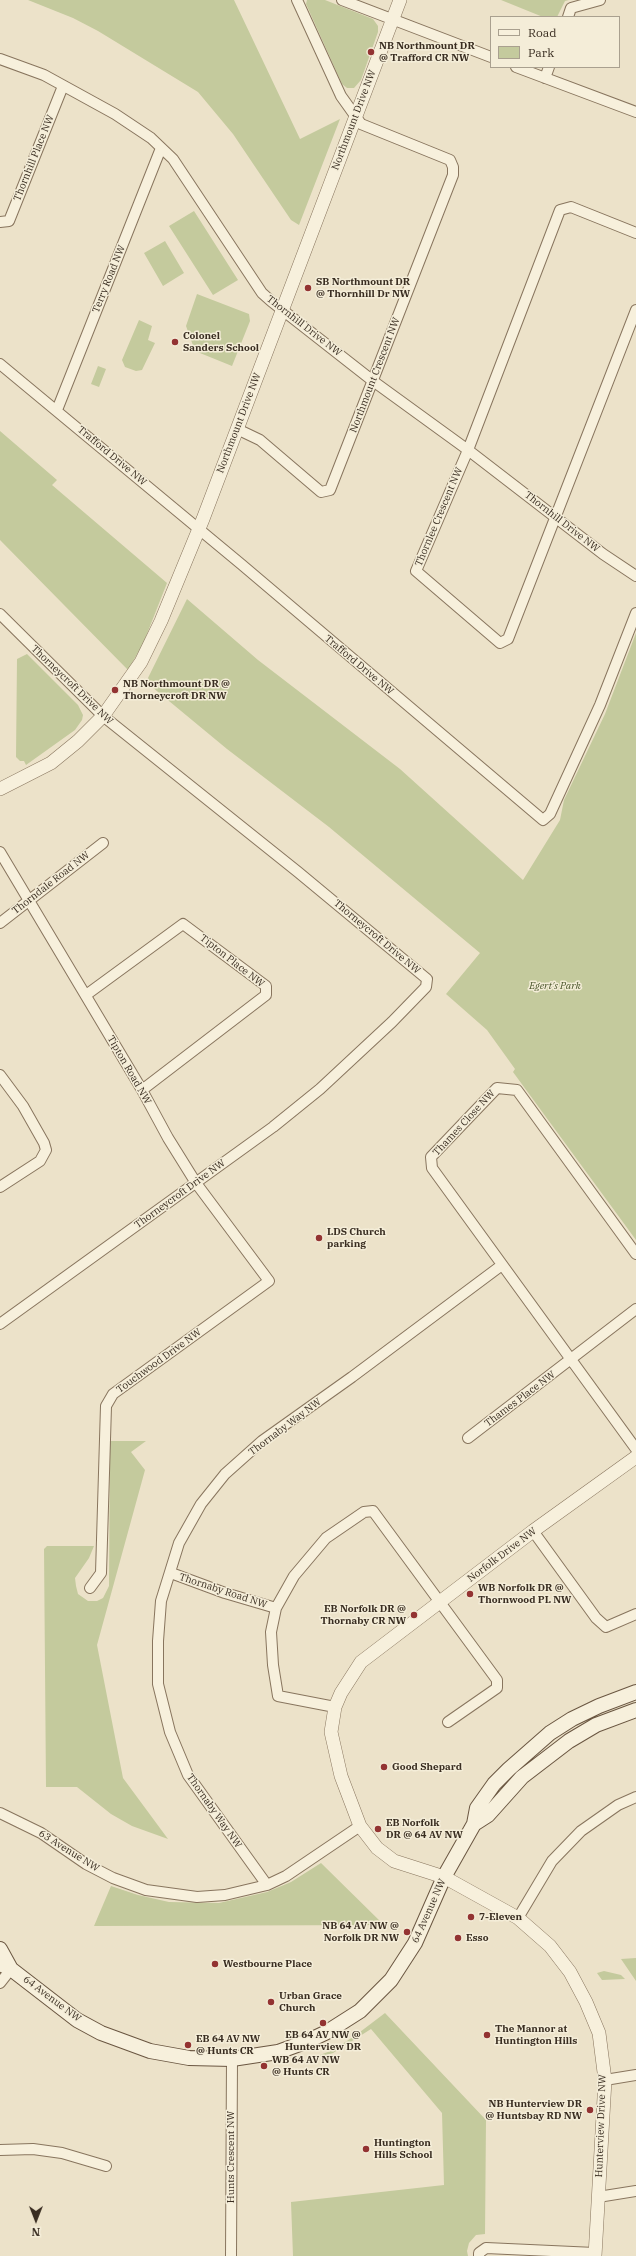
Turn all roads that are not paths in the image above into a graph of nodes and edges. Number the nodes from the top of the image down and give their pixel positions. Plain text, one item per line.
1 (297, 0) edge
2 (342, 0) edge
3 (400, 0) edge
4 (600, 0) edge
5 (568, 16) edge
6 (392, 20) junction
7 (490, 58) edge
8 (0, 59) edge
9 (519, 68) edge
10 (549, 68) edge
11 (545, 78) junction
12 (63, 86) junction
13 (636, 112) edge
14 (355, 116) junction
15 (161, 148) junction
16 (0, 222) edge
17 (636, 233) edge
18 (636, 310) edge
19 (282, 311) junction
20 (0, 364) edge
21 (373, 381) junction
22 (57, 410) junction
23 (237, 429) junction
24 (468, 450) junction
25 (556, 516) junction
26 (198, 530) junction
27 (636, 576) edge
28 (636, 613) edge
29 (0, 614) edge
30 (103, 716) junction
31 (0, 789) edge
32 (102, 843) dead end
33 (0, 852) edge
34 (28, 901) junction
35 (0, 923) edge
36 (86, 995) junction
37 (0, 1075) edge
38 (142, 1090) junction
39 (196, 1183) junction
40 (0, 1187) edge
41 (636, 1254) edge
42 (502, 1265) junction
43 (269, 1281) joint
44 (636, 1309) edge
45 (0, 1324) edge
46 (571, 1360) junction
47 (468, 1438) dead end
48 (636, 1449) edge
49 (636, 1456) edge
50 (533, 1531) junction
51 (171, 1573) junction
52 (90, 1588) dead end
53 (440, 1602) junction
54 (276, 1608) junction
55 (636, 1614) edge
56 (636, 1692) edge
57 (335, 1707) junction
58 (636, 1710) edge
59 (448, 1722) dead end
60 (636, 1797) edge
61 (0, 1814) edge
62 (474, 1824) junction
63 (360, 1826) junction
64 (444, 1877) junction
65 (267, 1885) junction
66 (518, 1918) junction
67 (0, 1949) edge
68 (6, 1966) edge
69 (0, 1983) edge
70 (232, 2059) junction
71 (636, 2075) edge
72 (605, 2080) junction
73 (0, 2150) edge
74 (106, 2166) dead end
75 (636, 2191) edge
76 (598, 2197) junction
77 (595, 2254) edge
78 (230, 2256) edge
79 (479, 2256) edge

1 - 14 street, Northmount Crescent NW
2 - 6 street
3 - 6 street, Northmount Drive NW
4 - 5 street
6 - 7 street
6 - 14 street, Northmount Drive NW
8 - 12 street, Thornhill Drive NW
9 - 11 street
10 - 11 street
11 - 13 street
12 - 15 street, Thornhill Drive NW
12 - 16 street, Thornhill Place NW
14 - 19 street, Northmount Drive NW
14 - 21 street, Northmount Crescent NW
15 - 19 street, Thornhill Drive NW
15 - 22 street, Terry Road NW
17 - 24 street, Thornlee Crescent NW
18 - 25 street, Thornlee Crescent NW
19 - 21 street, Thornhill Drive NW
19 - 23 street, Northmount Drive NW
20 - 22 street, Trafford Drive NW
21 - 23 street, Northmount Crescent NW
21 - 24 street, Thornhill Drive NW
22 - 26 street, Trafford Drive NW
23 - 26 street, Northmount Drive NW
24 - 25 street, Thornhill Drive NW
24 - 25 street, Thornlee Crescent NW
25 - 27 street, Thornhill Drive NW
26 - 28 street, Trafford Drive NW
26 - 30 street, Northmount Drive NW
29 - 30 street, Thorneycroft Drive NW
30 - 31 street, Northmount Drive NW
30 - 39 street, Thorneycroft Drive NW
32 - 34 street, Thorndale Road NW
33 - 34 street, Tipton Road NW
34 - 35 street, Thorndale Road NW
34 - 36 street, Tipton Road NW
36 - 38 street, Tipton Road NW
36 - 38 street, Tipton Place NW
37 - 40 street
38 - 39 street, Tipton Road NW
39 - 43 street, Tipton Road NW
39 - 45 street, Thorneycroft Drive NW
41 - 42 street, Thames Close NW
42 - 46 street, Thames Close NW
42 - 51 street, Thornaby Way NW
43 - 52 street, Touchwood Drive NW
44 - 46 street
46 - 47 street, Thames Place NW
46 - 48 street, Thames Close NW
49 - 50 street, Norfolk Drive NW
50 - 53 street, Norfolk Drive NW
50 - 55 street
51 - 54 street, Thornaby Road NW
51 - 65 street, Thornaby Way NW
53 - 54 street
53 - 57 street, Norfolk Drive NW
53 - 59 street
54 - 57 street
56 - 62 main road, 64 Avenue NW
57 - 63 street, Norfolk Drive NW
58 - 62 main road, 64 Avenue NW
60 - 66 street
61 - 65 street, 63 Avenue NW
62 - 64 main road, 64 Avenue NW
63 - 64 street, Norfolk Drive NW
63 - 65 street, 63 Avenue NW
64 - 66 street, Hunterview Drive NW
64 - 70 main road, 64 Avenue NW
66 - 72 street, Hunterview Drive NW
67 - 68 main road, 64 Avenue NW
68 - 69 street
68 - 70 main road, 64 Avenue NW
70 - 78 street, Hunts Crescent NW
71 - 72 street
72 - 76 street, Hunterview Drive NW
73 - 74 street
75 - 76 street
76 - 77 street, Hunterview Drive NW
77 - 79 street

